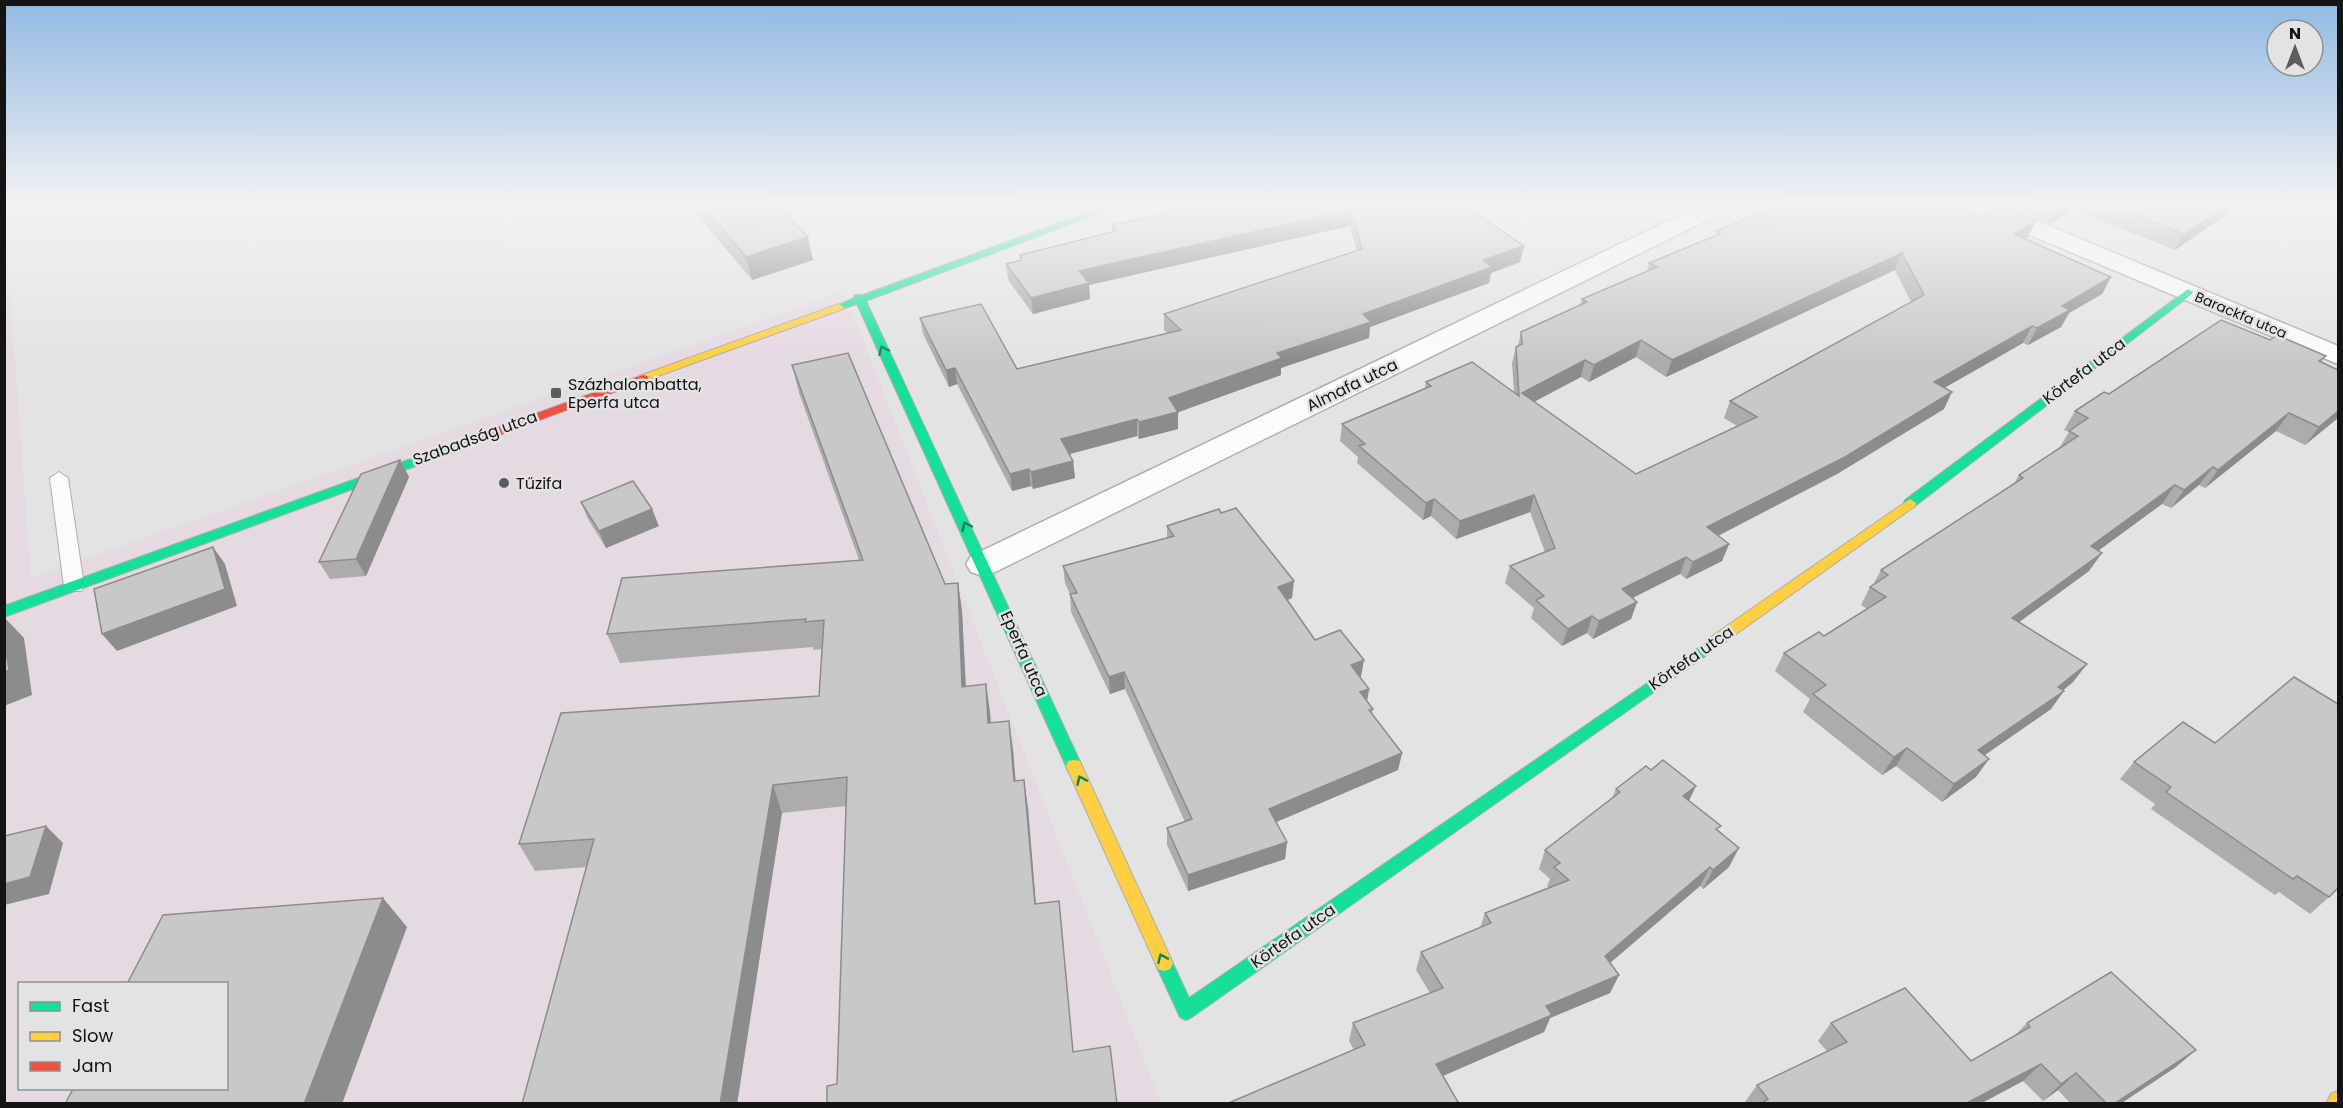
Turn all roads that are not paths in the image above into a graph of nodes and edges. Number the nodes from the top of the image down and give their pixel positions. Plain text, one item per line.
1 (972, 257) edge
2 (1614, 257) edge
3 (2103, 257) edge
4 (2188, 292) junction
5 (859, 297) junction
6 (2338, 356) edge
7 (59, 478) dead end
8 (983, 564) junction
9 (74, 586) junction
10 (4, 612) edge
11 (1186, 1011) joint

1 - 5 street, Szabadság utca
2 - 8 street, Almafa utca
3 - 4 street, Barackfa utca
4 - 6 street, Barackfa utca
4 - 11 street, Körtefa utca
8 -> 5 street, Eperfa utca
5 - 9 street, Szabadság utca
7 - 9 lane
11 -> 8 street, Eperfa utca
9 - 10 street, Szabadság utca

